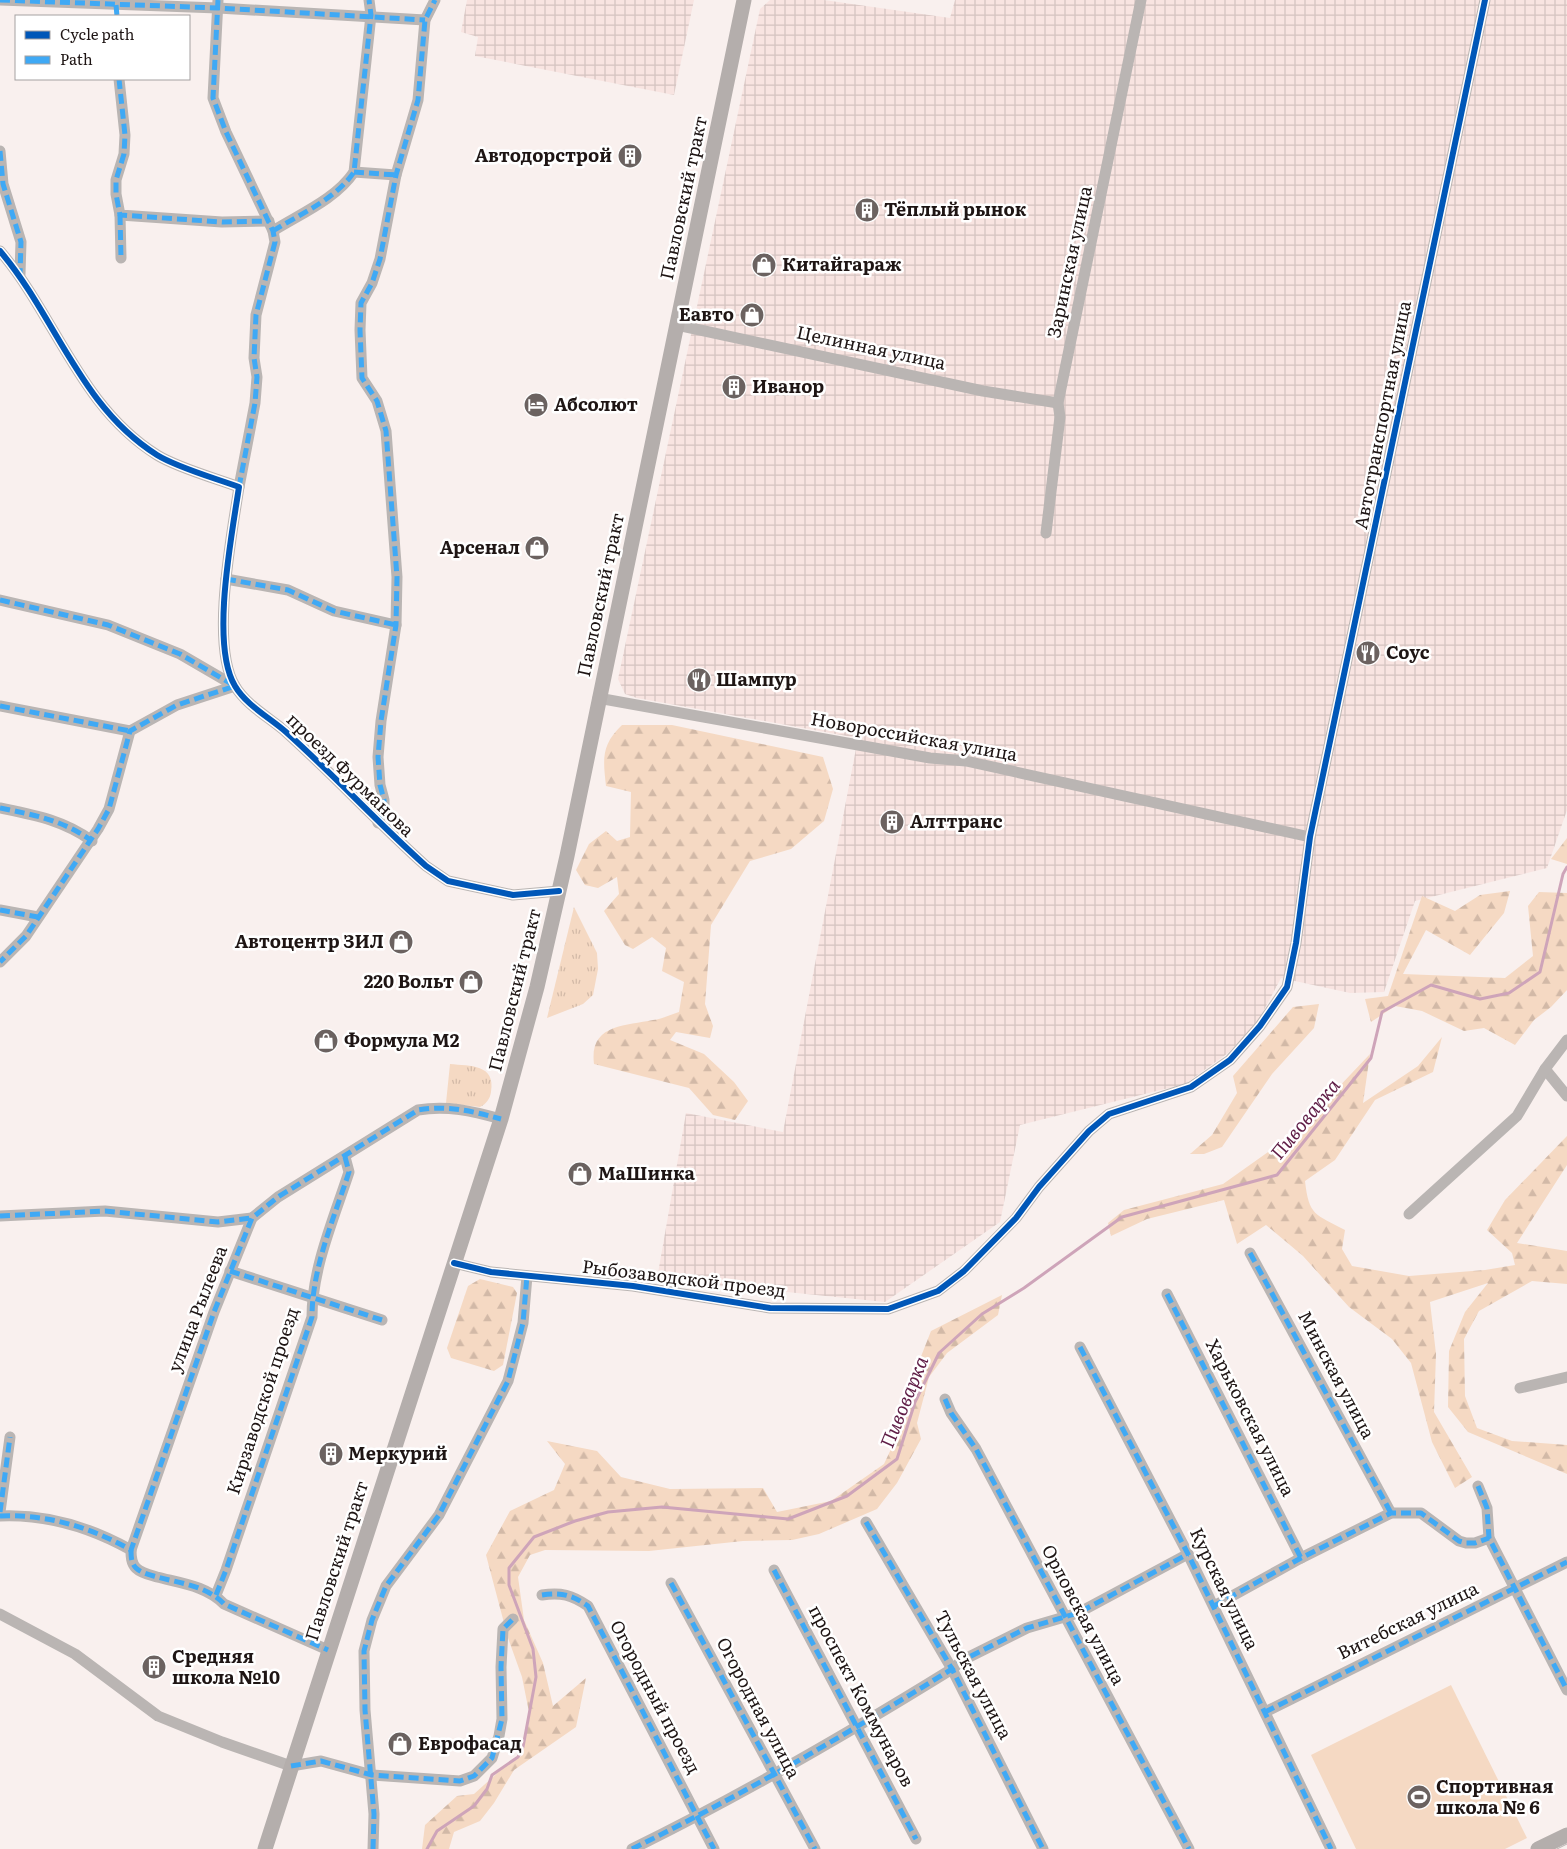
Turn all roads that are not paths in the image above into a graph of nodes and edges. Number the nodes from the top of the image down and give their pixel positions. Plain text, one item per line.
1 (0, 0) edge
2 (369, 0) edge
3 (435, 0) edge
4 (744, 0) edge
5 (1141, 0) edge
6 (1485, 0) edge
7 (218, 4) edge
8 (116, 10) edge
9 (371, 15) junction
10 (426, 20) junction
11 (119, 80) edge
12 (0, 151) edge
13 (354, 172) junction
14 (396, 176) junction
15 (120, 215) junction
16 (271, 226) junction
17 (0, 251) edge
18 (121, 258) dead end
19 (20, 274) junction
20 (677, 325) junction
21 (1058, 402) junction
22 (239, 487) junction
23 (1046, 533) dead end
24 (226, 579) junction
25 (0, 600) edge
26 (396, 626) junction
27 (235, 686) junction
28 (598, 698) junction
29 (0, 706) edge
30 (130, 731) junction
31 (0, 808) edge
32 (378, 823) junction
33 (1310, 836) junction
34 (92, 841) junction
35 (559, 891) junction
36 (1304, 891) joint
37 (0, 910) edge
38 (38, 917) junction
39 (0, 962) edge
40 (1567, 1040) edge
41 (1546, 1069) junction
42 (1567, 1096) edge
43 (501, 1119) junction
44 (345, 1157) junction
45 (1409, 1214) dead end
46 (0, 1216) edge
47 (252, 1218) junction
48 (1250, 1254) dead end
49 (454, 1263) junction
50 (230, 1271) junction
51 (527, 1276) junction
52 (1168, 1294) dead end
53 (312, 1297) junction
54 (382, 1320) dead end
55 (1080, 1347) dead end
56 (1567, 1377) edge
57 (1520, 1388) dead end
58 (945, 1398) dead end
59 (10, 1437) dead end
60 (1478, 1486) dead end
61 (0, 1512) edge
62 (1391, 1514) junction
63 (0, 1516) edge
64 (866, 1522) dead end
65 (1489, 1538) junction
66 (131, 1550) junction
67 (1188, 1554) junction
68 (1300, 1558) junction
69 (1567, 1562) edge
70 (774, 1570) dead end
71 (672, 1583) dead end
72 (1516, 1588) junction
73 (216, 1595) junction
74 (542, 1595) dead end
75 (1214, 1606) junction
76 (0, 1614) edge
77 (1064, 1616) junction
78 (513, 1619) dead end
79 (328, 1650) junction
80 (952, 1669) junction
81 (1567, 1690) edge
82 (1265, 1712) junction
83 (859, 1727) junction
84 (291, 1766) junction
85 (372, 1775) junction
86 (774, 1776) junction
87 (698, 1817) junction
88 (1567, 1835) edge
89 (916, 1839) dead end
90 (265, 1849) edge
91 (373, 1849) edge
92 (632, 1849) edge
93 (714, 1849) edge
94 (815, 1849) edge
95 (1043, 1849) edge
96 (1189, 1849) edge
97 (1331, 1849) edge
98 (1538, 1849) edge

1 - 8 street
2 - 9 street
3 - 10 street
4 - 20 main road, Павловский тракт
5 - 21 street, Заринская улица
6 - 33 street, Автотранспортная улица
7 - 8 street
7 - 9 street
7 - 16 street
9 - 10 street
9 - 13 street
10 - 14 street
11 - 15 street
12 - 19 street
13 - 14 street
13 - 16 street
14 - 26 street
15 - 16 street
15 - 18 street
16 - 22 street, проезд Фурманова
17 - 19 street
19 - 22 street
20 - 21 street, Целинная улица
20 - 28 main road, Павловский тракт
21 - 23 street, Заринская улица
22 - 24 street, проезд Фурманова
24 - 26 street
24 - 27 street, проезд Фурманова
25 - 27 street
26 - 32 street
27 - 30 street
27 - 32 street, проезд Фурманова
28 - 33 street, Новороссийская улица
28 - 35 main road, Павловский тракт
29 - 30 street
30 - 34 street
31 - 34 street
32 - 35 street, проезд Фурманова
33 - 36 street, Автотранспортная улица
34 - 38 street
35 - 43 main road, Павловский тракт
36 - 51 street, Рыбозаводской проезд
37 - 38 street
38 - 39 street
40 - 41 street
41 - 42 street
41 - 45 street
43 - 44 street, улица Рылеева
43 - 49 main road, Павловский тракт
44 - 47 street, улица Рылеева
44 - 53 street, Кирзаводской проезд
46 - 47 street
47 - 50 street, улица Рылеева
48 - 62 street, Минская улица
49 - 51 street, Рыбозаводской проезд
49 - 79 main road, Павловский тракт
50 - 53 street
50 - 66 street, улица Рылеева
51 - 85 street
52 - 68 street, Харьковская улица
53 - 54 street
53 - 73 street, Кирзаводской проезд
55 - 67 street, Курская улица
56 - 57 street
58 - 77 street, Орловская улица
59 - 61 street
60 - 65 street
62 - 65 street
62 - 68 street
63 - 66 street
64 - 80 street, Тульская улица
65 - 72 street
66 - 73 street
67 - 75 street, Курская улица
67 - 77 street
68 - 75 street
69 - 72 street, Витебская улица
70 - 83 street, проспект Коммунаров
71 - 86 street, Огородная улица
72 - 81 street
72 - 82 street, Витебская улица
73 - 79 street
74 - 87 street, Огородный проезд
75 - 82 street, Курская улица
76 - 84 street
77 - 80 street
77 - 96 street, Орловская улица
78 - 85 street
79 - 84 main road, Павловский тракт
80 - 83 street
80 - 95 street, Тульская улица
82 - 97 street, Курская улица
83 - 86 street
83 - 89 street, проспект Коммунаров
84 - 85 street
84 - 90 main road, Павловский тракт
85 - 91 street
86 - 87 street
86 - 94 street, Огородная улица
87 - 92 street
87 - 93 street, Огородный проезд
88 - 98 main road

